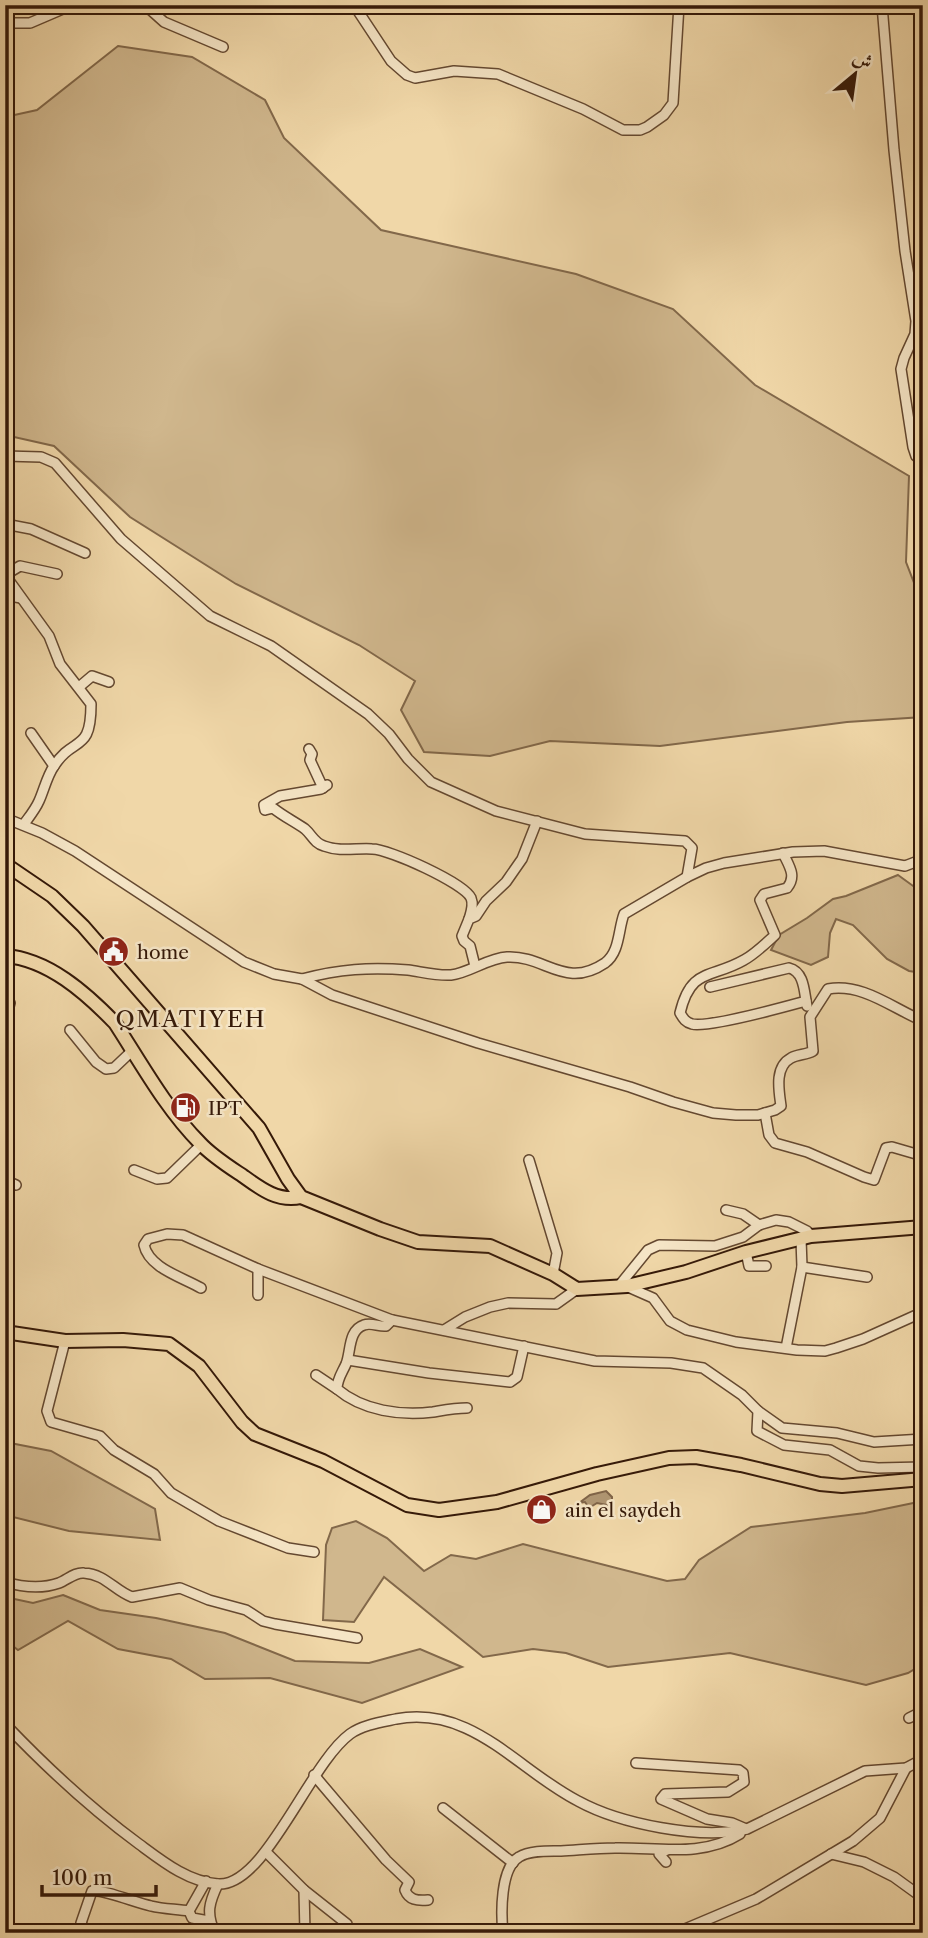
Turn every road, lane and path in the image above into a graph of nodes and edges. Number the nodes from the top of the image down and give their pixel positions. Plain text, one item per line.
1 (72, 5) edge
2 (145, 5) edge
3 (354, 5) edge
4 (679, 5) edge
5 (882, 5) edge
6 (5, 23) edge
7 (223, 47) dead end
8 (5, 456) edge
9 (923, 461) edge
10 (5, 524) edge
11 (85, 553) dead end
12 (57, 574) dead end
13 (5, 575) edge
14 (5, 595) edge
15 (21, 598) junction
16 (109, 682) dead end
17 (79, 687) junction
18 (31, 733) dead end
19 (309, 749) dead end
20 (54, 766) junction
21 (5, 818) edge
22 (537, 821) junction
23 (24, 824) junction
24 (783, 853) junction
25 (923, 859) edge
26 (5, 864) edge
27 (687, 877) junction
28 (469, 919) junction
29 (5, 956) edge
30 (475, 966) junction
31 (302, 979) junction
32 (710, 987) dead end
33 (5, 996) edge
34 (806, 1001) junction
35 (810, 1017) junction
36 (5, 1021) edge
37 (923, 1021) edge
38 (70, 1030) dead end
39 (133, 1050) junction
40 (765, 1113) junction
41 (201, 1145) junction
42 (923, 1156) edge
43 (529, 1160) dead end
44 (134, 1170) dead end
45 (5, 1180) edge
46 (16, 1185) dead end
47 (301, 1197) junction
48 (726, 1210) dead end
49 (759, 1225) junction
50 (923, 1227) edge
51 (806, 1238) junction
52 (746, 1252) junction
53 (766, 1266) dead end
54 (802, 1268) junction
55 (258, 1269) junction
56 (553, 1274) junction
57 (867, 1277) dead end
58 (201, 1287) dead end
59 (622, 1287) junction
60 (577, 1289) junction
61 (258, 1295) dead end
62 (923, 1312) edge
63 (392, 1320) junction
64 (444, 1330) junction
65 (5, 1332) edge
66 (65, 1341) junction
67 (524, 1346) junction
68 (786, 1348) junction
69 (348, 1360) junction
70 (316, 1375) dead end
71 (337, 1390) junction
72 (467, 1408) dead end
73 (758, 1411) junction
74 (923, 1439) edge
75 (923, 1467) edge
76 (923, 1479) edge
77 (314, 1552) dead end
78 (5, 1582) edge
79 (357, 1638) dead end
80 (923, 1711) edge
81 (909, 1718) dead end
82 (7, 1727) edge
83 (923, 1759) edge
84 (636, 1763) dead end
85 (906, 1768) junction
86 (314, 1775) junction
87 (443, 1808) dead end
88 (747, 1829) junction
89 (669, 1849) junction
90 (266, 1852) junction
91 (831, 1854) junction
92 (666, 1862) dead end
93 (513, 1863) junction
94 (206, 1881) junction
95 (218, 1884) junction
96 (304, 1890) junction
97 (923, 1898) edge
98 (428, 1900) dead end
99 (189, 1911) junction
100 (209, 1921) junction
101 (347, 1924) dead end
102 (688, 1931) edge
103 (86, 1933) edge
104 (215, 1933) edge
105 (305, 1933) edge
106 (503, 1933) edge
107 (666, 1933) edge

1 - 6 street
2 - 7 street
3 - 4 street
5 - 9 street
8 - 22 street
10 - 11 street
12 - 13 street
13 - 15 street
14 - 15 street
15 - 17 street
16 - 17 street
17 - 20 street
18 - 20 street
19 - 28 street
20 - 23 street
21 - 23 street
22 - 27 street
22 - 28 street
23 - 31 street
24 - 25 street
24 - 27 street
24 - 34 street
26 - 47 main road
27 - 30 street
28 - 30 street
29 - 39 main road
30 - 31 street
31 - 40 street
32 - 34 street
33 - 36 street
34 - 35 street
35 - 37 street
35 - 40 street
38 - 39 street
39 - 41 main road
40 - 42 street
41 - 44 street
41 - 47 main road
43 - 56 street
45 - 46 street
47 - 56 main road
48 - 49 street
49 - 51 street
49 - 59 street
50 - 51 main road
51 - 52 main road
51 - 54 street
52 - 53 street
52 - 59 main road
54 - 57 street
54 - 68 street
55 - 58 street
55 - 61 street
55 - 63 street
56 - 60 main road
59 - 60 main road
59 - 68 street
60 - 64 street
62 - 68 street
63 - 64 street
63 - 69 street
64 - 67 street
65 - 66 main road
66 - 76 main road
66 - 77 street
67 - 69 street
67 - 73 street
69 - 71 street
70 - 71 street
71 - 72 street
73 - 74 street
73 - 75 street
78 - 79 street
80 - 81 street
82 - 94 street
83 - 85 street
84 - 88 street
85 - 88 street
85 - 91 street
86 - 88 street
86 - 90 street
86 - 98 street
87 - 93 street
88 - 89 street
89 - 92 street
89 - 93 street
90 - 95 street
90 - 96 street
91 - 97 street
91 - 102 street
93 - 106 street
94 - 95 street
94 - 99 street
95 - 100 street
96 - 101 street
96 - 105 street
99 - 100 street
99 - 103 street
100 - 104 street
102 - 107 street

